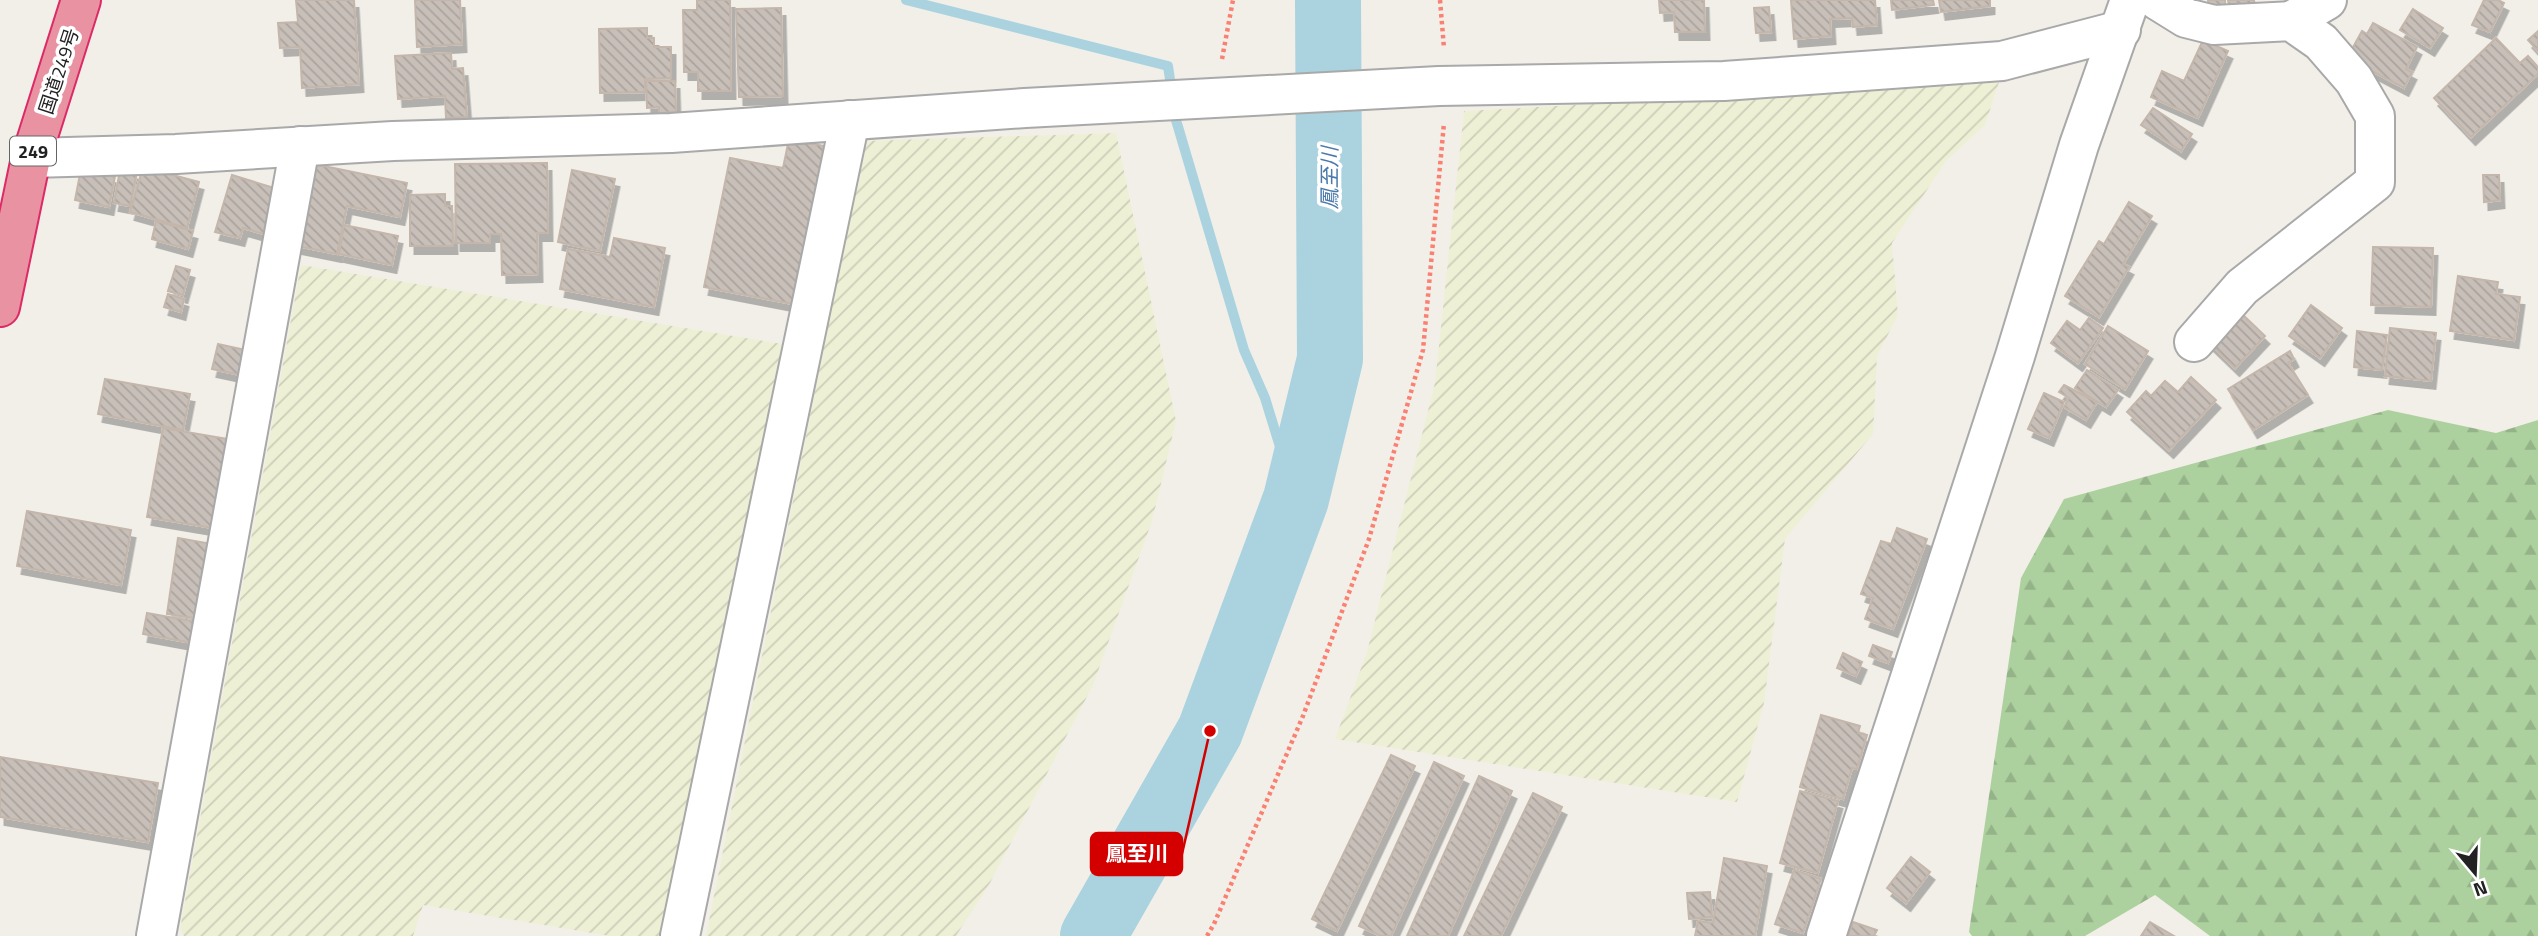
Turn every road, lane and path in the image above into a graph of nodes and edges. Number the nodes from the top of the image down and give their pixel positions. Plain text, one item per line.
1 (81, 0) edge
2 (1233, 0) edge
3 (1440, 0) edge
4 (2157, 0) edge
5 (2327, 0) edge
6 (2126, 15) edge
7 (2291, 22) junction
8 (1443, 86) junction
9 (1220, 98) junction
10 (850, 120) junction
11 (300, 146) junction
12 (31, 158) junction
13 (0, 307) edge
14 (2194, 342) dead end
15 (156, 936) edge
16 (680, 936) edge
17 (1207, 936) edge
18 (1826, 936) edge

1 - 12 highway, 国道249号 / 249
2 - 9 path
3 - 8 path
4 - 7 street
5 - 7 street
6 - 8 street
6 - 18 street
7 - 14 street
8 - 9 street
8 - 17 path
9 - 10 street
10 - 11 street
10 - 16 street
11 - 12 street
11 - 15 street
12 - 13 highway, 国道249号 / 249

